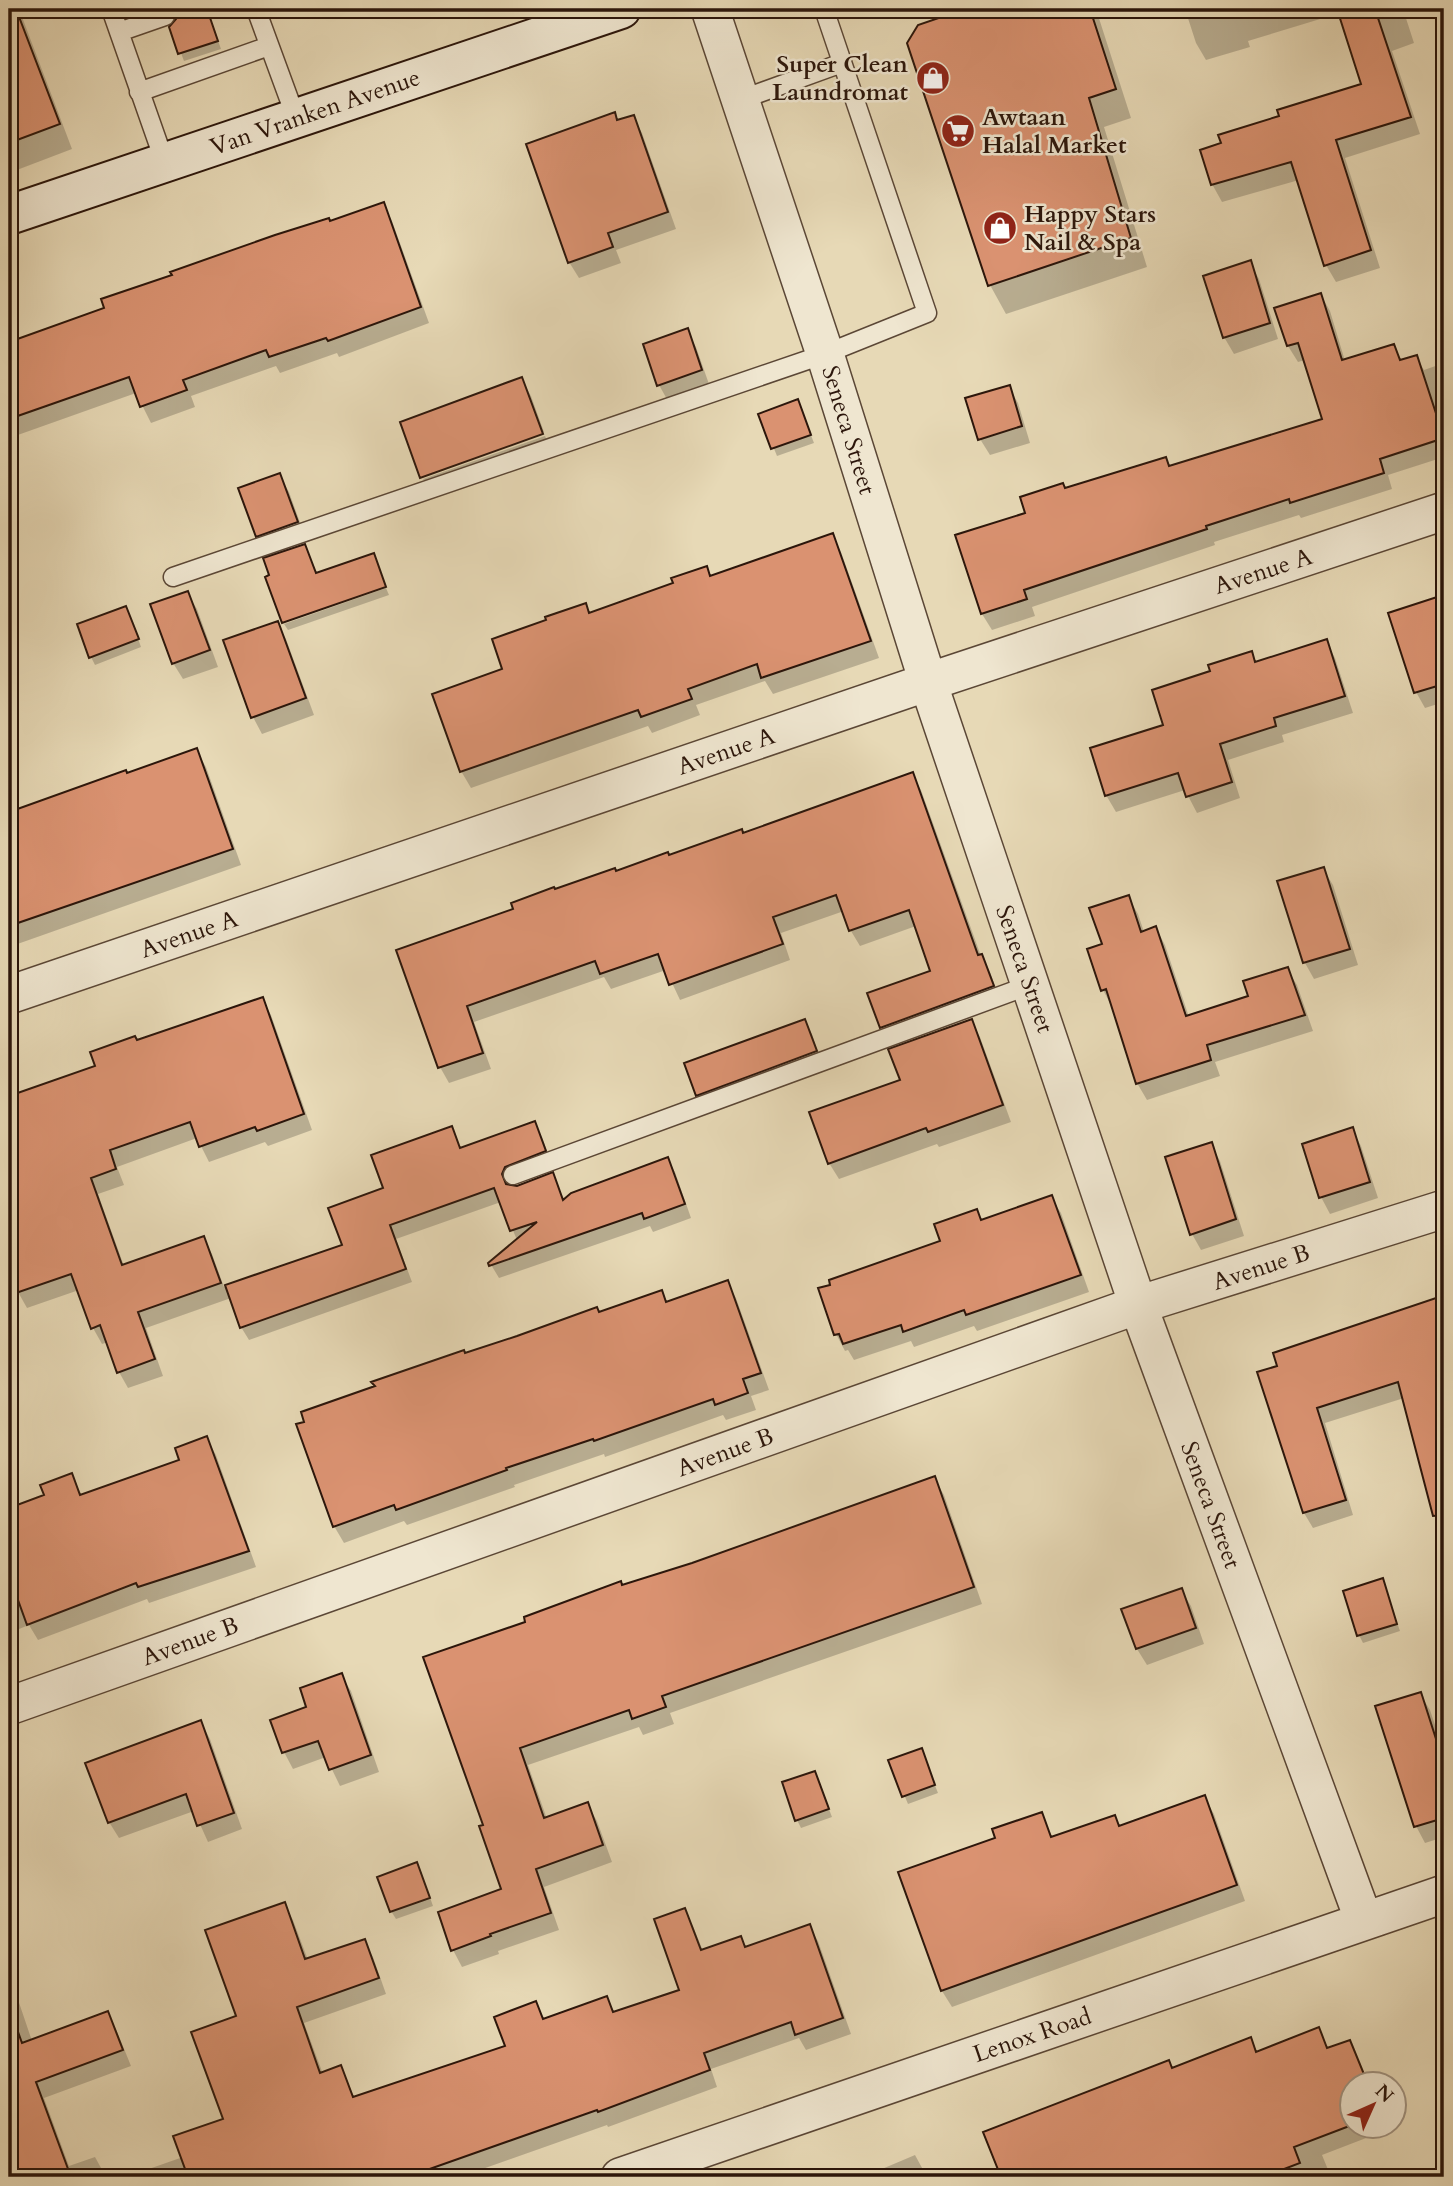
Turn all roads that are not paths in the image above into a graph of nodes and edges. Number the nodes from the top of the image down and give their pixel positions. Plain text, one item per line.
1 (111, 9) edge
2 (256, 9) edge
3 (621, 9) edge
4 (710, 9) edge
5 (824, 9) edge
6 (165, 16) dead end
7 (119, 33) junction
8 (270, 46) junction
9 (842, 64) junction
10 (139, 92) junction
11 (740, 100) junction
12 (296, 118) junction
13 (165, 163) junction
14 (9, 215) edge
15 (825, 354) junction
16 (1444, 511) edge
17 (173, 577) dead end
18 (928, 682) junction
19 (1030, 985) junction
20 (9, 995) edge
21 (513, 1175) dead end
22 (1444, 1209) edge
23 (1138, 1306) junction
24 (9, 1706) edge
25 (1444, 1894) edge
26 (1364, 1921) junction
27 (620, 2177) edge

1 - 7 lane
2 - 8 lane
3 - 12 street, Van Vranken Avenue
4 - 11 street, Seneca Street
5 - 9 lane
6 - 7 lane
7 - 10 lane
8 - 10 lane
8 - 12 lane
9 - 11 lane
9 - 15 lane
10 - 13 lane
11 - 15 street, Seneca Street
12 - 13 street, Van Vranken Avenue
13 - 14 street, Van Vranken Avenue
15 - 17 lane
15 - 18 street, Seneca Street
16 - 18 street, Avenue A
18 - 19 street, Seneca Street
18 - 20 street, Avenue A
19 - 21 lane
19 - 23 street, Seneca Street
22 - 23 street, Avenue B
23 - 24 street, Avenue B
23 - 26 street, Seneca Street
25 - 26 street, Lenox Road
26 - 27 street, Lenox Road

